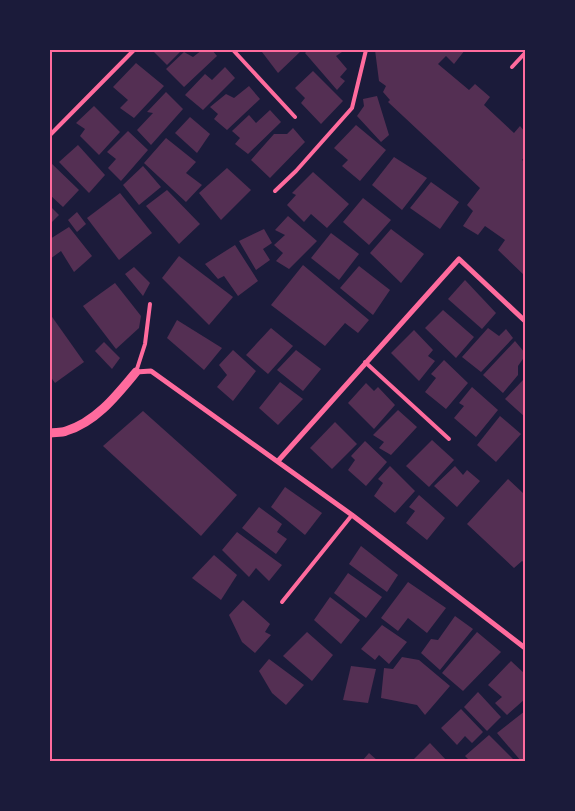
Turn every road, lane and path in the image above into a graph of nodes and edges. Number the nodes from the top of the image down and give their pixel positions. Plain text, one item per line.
1 (134, 50) edge
2 (233, 50) edge
3 (366, 50) edge
4 (525, 53) edge
5 (512, 67) dead end
6 (295, 117) dead end
7 (50, 135) edge
8 (274, 191) dead end
9 (150, 304) dead end
10 (525, 321) edge
11 (365, 362) junction
12 (136, 372) junction
13 (50, 432) edge
14 (449, 439) dead end
15 (278, 461) junction
16 (352, 514) junction
17 (282, 602) dead end
18 (525, 648) edge

1 - 7 lane
2 - 6 lane
3 - 8 lane
4 - 5 lane
9 - 12 lane
10 - 11 street
11 - 14 lane
11 - 15 street
12 - 13 street
12 - 15 street
15 - 16 street
16 - 17 lane
16 - 18 street

